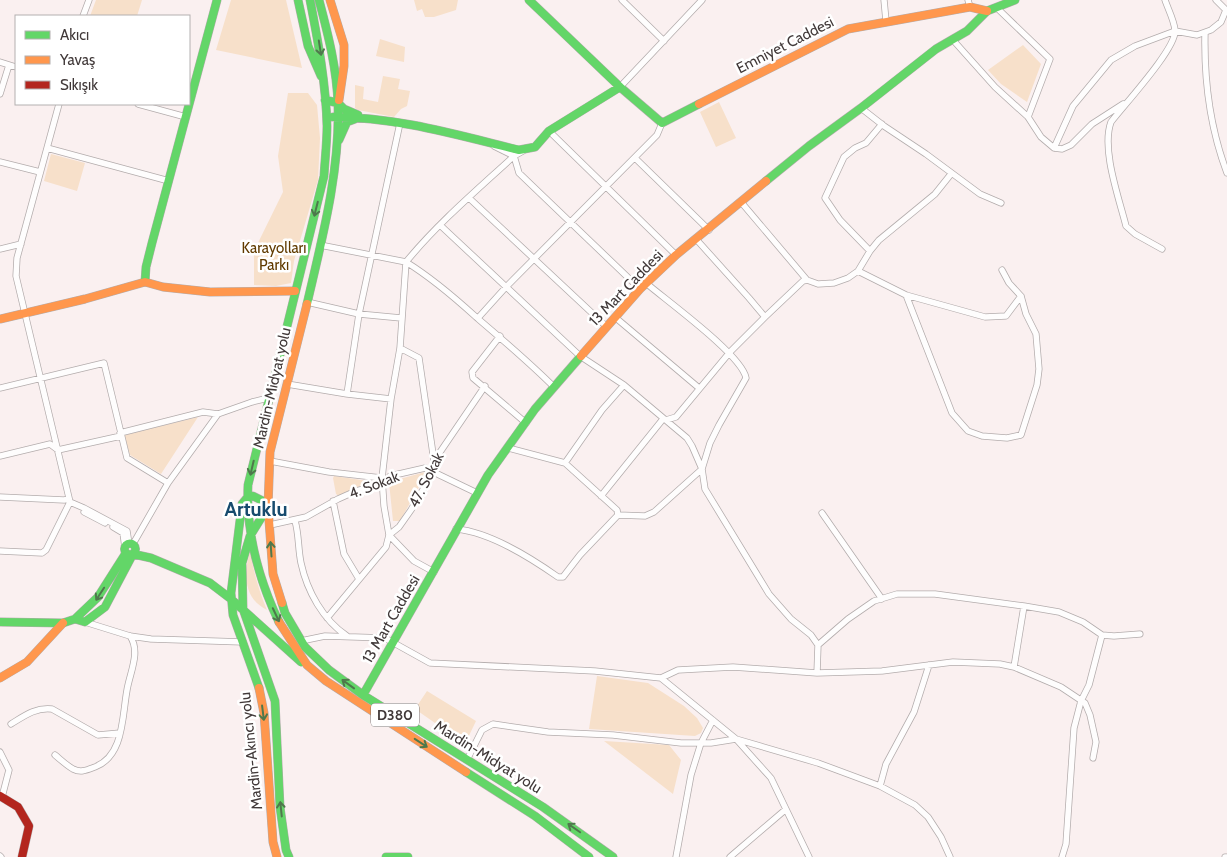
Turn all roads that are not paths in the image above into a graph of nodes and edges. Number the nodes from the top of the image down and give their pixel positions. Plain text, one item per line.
1 (89, 0) edge
2 (218, 0) edge
3 (298, 0) edge
4 (310, 0) edge
5 (320, 0) edge
6 (330, 0) edge
7 (530, 0) edge
8 (622, 0) edge
9 (702, 0) edge
10 (884, 0) edge
11 (1015, 0) edge
12 (1166, 0) edge
13 (1216, 0) edge
14 (969, 4) edge
15 (997, 8) junction
16 (987, 11) junction
17 (1226, 11) edge
18 (83, 15) edge
19 (886, 21) junction
20 (1175, 31) junction
21 (1205, 33) junction
22 (953, 40) junction
23 (664, 41) junction
24 (0, 62) edge
25 (9, 65) junction
26 (15, 67) edge
27 (324, 85) junction
28 (618, 88) junction
29 (0, 94) edge
30 (325, 100) junction
31 (1128, 101) junction
32 (190, 102) edge
33 (338, 103) junction
34 (59, 105) edge
35 (142, 105) edge
36 (189, 105) edge
37 (861, 108) junction
38 (186, 117) junction
39 (326, 117) junction
40 (362, 117) junction
41 (1028, 117) junction
42 (338, 118) junction
43 (400, 123) junction
44 (662, 123) junction
45 (882, 124) junction
46 (549, 131) junction
47 (485, 142) junction
48 (47, 148) junction
49 (528, 148) junction
50 (1054, 148) junction
51 (335, 151) junction
52 (514, 156) junction
53 (634, 158) junction
54 (0, 162) edge
55 (40, 172) junction
56 (1227, 173) edge
57 (952, 174) junction
58 (168, 181) junction
59 (606, 187) junction
60 (468, 198) junction
61 (741, 202) junction
62 (1001, 202) dead end
63 (570, 223) junction
64 (440, 225) junction
65 (709, 230) junction
66 (696, 239) junction
67 (21, 244) junction
68 (320, 245) junction
69 (0, 248) edge
70 (1162, 249) dead end
71 (870, 251) junction
72 (372, 255) junction
73 (676, 255) junction
74 (535, 260) junction
75 (406, 262) junction
76 (1002, 270) dead end
77 (858, 271) junction
78 (807, 280) junction
79 (145, 282) junction
80 (646, 283) junction
81 (506, 287) junction
82 (640, 290) junction
83 (295, 291) junction
84 (906, 295) junction
85 (1021, 296) junction
86 (307, 302) junction
87 (24, 313) junction
88 (360, 314) junction
89 (764, 317) junction
90 (402, 318) junction
91 (478, 318) junction
92 (616, 318) junction
93 (0, 319) edge
94 (607, 326) junction
95 (500, 336) junction
96 (400, 348) junction
97 (730, 352) junction
98 (580, 356) junction
99 (39, 379) junction
100 (287, 384) junction
101 (624, 385) junction
102 (485, 386) junction
103 (554, 387) junction
104 (0, 388) edge
105 (699, 388) junction
106 (347, 394) junction
107 (268, 398) junction
108 (391, 398) junction
109 (218, 414) junction
110 (665, 419) junction
111 (526, 423) junction
112 (121, 434) junction
113 (508, 448) junction
114 (58, 450) junction
115 (0, 456) edge
116 (270, 461) junction
117 (434, 461) junction
118 (565, 463) junction
119 (702, 469) junction
120 (434, 471) junction
121 (382, 481) junction
122 (168, 483) junction
123 (478, 493) junction
124 (0, 496) edge
125 (601, 496) junction
126 (69, 501) junction
127 (245, 501) junction
128 (333, 501) junction
129 (268, 507) junction
130 (822, 513) dead end
131 (618, 515) junction
132 (295, 521) junction
133 (270, 525) junction
134 (456, 529) junction
135 (389, 534) junction
136 (250, 536) junction
137 (129, 548) junction
138 (0, 551) edge
139 (434, 572) junction
140 (359, 579) junction
141 (882, 599) junction
142 (231, 600) junction
143 (1024, 606) junction
144 (243, 609) junction
145 (327, 618) junction
146 (76, 619) junction
147 (0, 622) edge
148 (86, 622) junction
149 (63, 623) junction
150 (1102, 634) junction
151 (1140, 634) dead end
152 (130, 636) junction
153 (346, 636) junction
154 (301, 641) junction
155 (243, 642) junction
156 (393, 643) junction
157 (818, 646) junction
158 (307, 665) junction
159 (929, 665) junction
160 (1014, 667) junction
161 (817, 673) junction
162 (0, 678) edge
163 (661, 678) junction
164 (363, 694) junction
165 (1081, 700) junction
166 (713, 720) junction
167 (10, 724) dead end
168 (120, 733) junction
169 (736, 739) junction
170 (701, 743) junction
171 (0, 752) edge
172 (54, 755) dead end
173 (1093, 758) dead end
174 (467, 760) junction
175 (880, 786) junction
176 (1, 796) edge
177 (785, 810) junction
178 (22, 857) edge
179 (277, 857) edge
180 (289, 857) edge
181 (386, 857) edge
182 (408, 857) edge
183 (589, 857) edge
184 (613, 857) edge
185 (676, 857) edge
186 (730, 857) edge
187 (809, 857) edge
188 (950, 857) edge
189 (1062, 857) edge

1 - 18 street
2 - 32 main road
3 - 27 main road
4 -> 27 main road, Mardin-Midyat yolu / D380
5 - 33 main road, Mardin-Midyat yolu / D380
6 - 33 main road
7 - 28 main road
8 - 23 street
9 - 23 street
10 - 19 street
11 - 15 main road, 13 Mart Caddesi
12 - 20 street
13 - 17 street
14 - 16 main road, Emniyet Caddesi
14 - 19 main road, Emniyet Caddesi
15 - 16 main road, 13 Mart Caddesi
15 - 41 street
16 - 22 main road, 13 Mart Caddesi
17 - 21 street
19 - 44 main road, Emniyet Caddesi
20 - 21 street
20 - 31 street
20 - 50 street
21 - 56 street
22 - 37 main road, 13 Mart Caddesi
22 - 41 street
23 - 28 street
24 - 25 street
25 - 26 street
25 - 29 street
27 - 30 main road, Mardin-Midyat yolu / D380
28 - 44 main road
28 - 46 main road
30 - 33 main road
30 - 39 main road, Mardin-Midyat yolu / D380
31 - 50 street
31 - 70 street
33 - 40 main road
33 - 42 main road, Mardin-Midyat yolu / D380
34 - 48 street
35 - 38 street
36 - 38 main road
37 - 45 street
37 - 61 main road, 13 Mart Caddesi
38 - 58 main road
39 - 42 main road
39 -> 83 main road, Mardin-Midyat yolu / D380
40 - 42 main road
40 - 43 main road
40 - 51 main road
41 - 50 street
42 - 51 main road, Mardin-Midyat yolu / D380
43 - 47 main road
43 - 72 street
44 - 53 street
45 - 57 street
45 - 71 street
46 - 49 main road
46 - 59 street
47 - 49 main road
47 - 52 street
48 - 55 street
48 - 58 street
49 - 52 street
51 - 68 main road, Mardin-Midyat yolu / D380
52 - 60 street
52 - 63 street
53 - 59 street
53 - 65 street
54 - 55 street
55 - 67 street
57 - 62 street
57 - 71 street
58 - 79 main road
59 - 63 street
59 - 73 street
60 - 64 street
60 - 74 street
61 - 65 main road, 13 Mart Caddesi
61 - 78 street
63 - 74 street
63 - 82 street
64 - 75 street
64 - 81 street
65 - 66 main road, 13 Mart Caddesi
66 - 73 main road, 13 Mart Caddesi
66 - 89 street
67 - 69 street
67 - 87 street
68 - 72 street
68 - 86 main road, Mardin-Midyat yolu / D380
71 - 77 street
72 - 75 street
72 - 88 street
73 - 80 main road, 13 Mart Caddesi
74 - 81 street
74 - 94 street
75 - 90 street
75 - 91 street
76 - 85 street
77 - 78 street
77 - 84 street
78 - 89 street
79 - 83 main road
79 - 87 main road
80 - 82 main road, 13 Mart Caddesi
80 - 97 street
81 - 91 street
81 - 98 street
82 - 92 main road, 13 Mart Caddesi
83 - 107 main road, Mardin-Midyat yolu / D380
84 - 85 street
84 - 85 street
86 - 88 street
86 - 100 main road, Mardin-Midyat yolu / D380
87 - 93 main road
87 - 99 street
88 - 90 street
88 - 106 street
89 - 97 street
90 - 96 street
91 - 95 street
92 - 94 main road, 13 Mart Caddesi
92 - 105 street
94 - 98 main road, 13 Mart Caddesi
95 - 102 street
95 - 103 street
96 - 108 street
96 - 117 street
97 - 105 street
97 - 119 street
98 - 101 street
98 - 103 main road, 13 Mart Caddesi
99 - 104 street
99 - 112 street
99 - 114 street
100 - 106 street
100 - 116 main road, Mardin-Midyat yolu / D380
101 - 110 street
101 - 118 street
102 - 111 street
102 - 117 street, 47. Sokak
103 - 111 main road, 13 Mart Caddesi
105 - 110 street
106 - 108 street
107 - 109 street
107 -> 127 main road, Mardin-Midyat yolu / D380
108 - 121 street
109 - 112 street
109 - 122 street
110 - 119 street
110 - 125 street
111 - 113 main road, 13 Mart Caddesi
112 - 114 street
112 - 122 street
113 - 118 street
113 - 123 main road, 13 Mart Caddesi
114 - 115 street
114 - 126 street
116 - 121 street
116 - 129 main road, Mardin-Midyat yolu / D380
117 - 120 street, 47. Sokak
118 - 125 street
119 - 131 street
119 - 157 street
120 - 121 street, 4. Sokak
120 - 123 street, 4. Sokak
120 - 135 street, 47. Sokak
121 - 128 street, 4. Sokak
121 - 135 street
122 - 137 street
123 - 134 main road, 13 Mart Caddesi
124 - 126 street
125 - 131 street
126 - 137 street
126 - 138 street
127 - 129 main road
127 - 136 main road, Mardin-Midyat yolu / D380
127 - 142 main road, Mardin-Akıncı yolu
128 - 132 street, 4. Sokak
128 - 140 street
129 - 133 main road, Mardin-Midyat yolu / D380
129 - 136 main road, Mardin-Akıncı yolu
130 - 141 street
131 - 134 street
132 - 133 street, 4. Sokak
132 - 145 street
154 -> 133 main road, Mardin-Midyat yolu / D380
134 - 139 main road, 13 Mart Caddesi
135 - 139 street
135 - 140 street, 47. Sokak
136 - 144 main road, Mardin-Akıncı yolu
136 -> 158 main road, Mardin-Midyat yolu / D380
137 - 142 main road
137 -> 146 main road
137 - 148 main road
139 - 156 main road, 13 Mart Caddesi
140 - 145 street, 47. Sokak
141 - 143 street
141 - 157 street
142 - 144 main road
142 - 155 main road, Mardin-Akıncı yolu
143 - 150 street
143 - 160 street
144 - 158 main road
180 -> 144 main road, Mardin-Akıncı yolu
145 - 153 street
146 - 148 main road
146 - 149 main road
147 - 149 main road
148 - 152 street
149 - 162 main road
150 - 151 street
150 - 165 street
152 - 155 street
152 - 168 street
153 - 154 street
153 - 156 street
164 -> 154 main road, Mardin-Midyat yolu / D380
155 -> 179 main road, Mardin-Akıncı yolu
156 - 163 street
156 - 164 main road, 13 Mart Caddesi
157 - 161 street
158 -> 183 main road, Mardin-Midyat yolu / D380
159 - 160 street
159 - 161 street
159 - 175 street
160 - 165 street
161 - 163 street
163 - 166 street
164 - 174 main road, Mardin-Midyat yolu / D380
165 - 173 street
165 - 189 street
166 - 169 street
166 - 170 street
167 - 168 street
168 - 172 street
169 - 170 street
169 - 175 street
169 - 177 street
170 - 174 street
170 - 185 street
171 - 176 street
184 -> 174 main road, Mardin-Midyat yolu / D380
175 - 188 street
176 - 178 main road
177 - 186 street
177 - 187 street
181 - 182 main road

